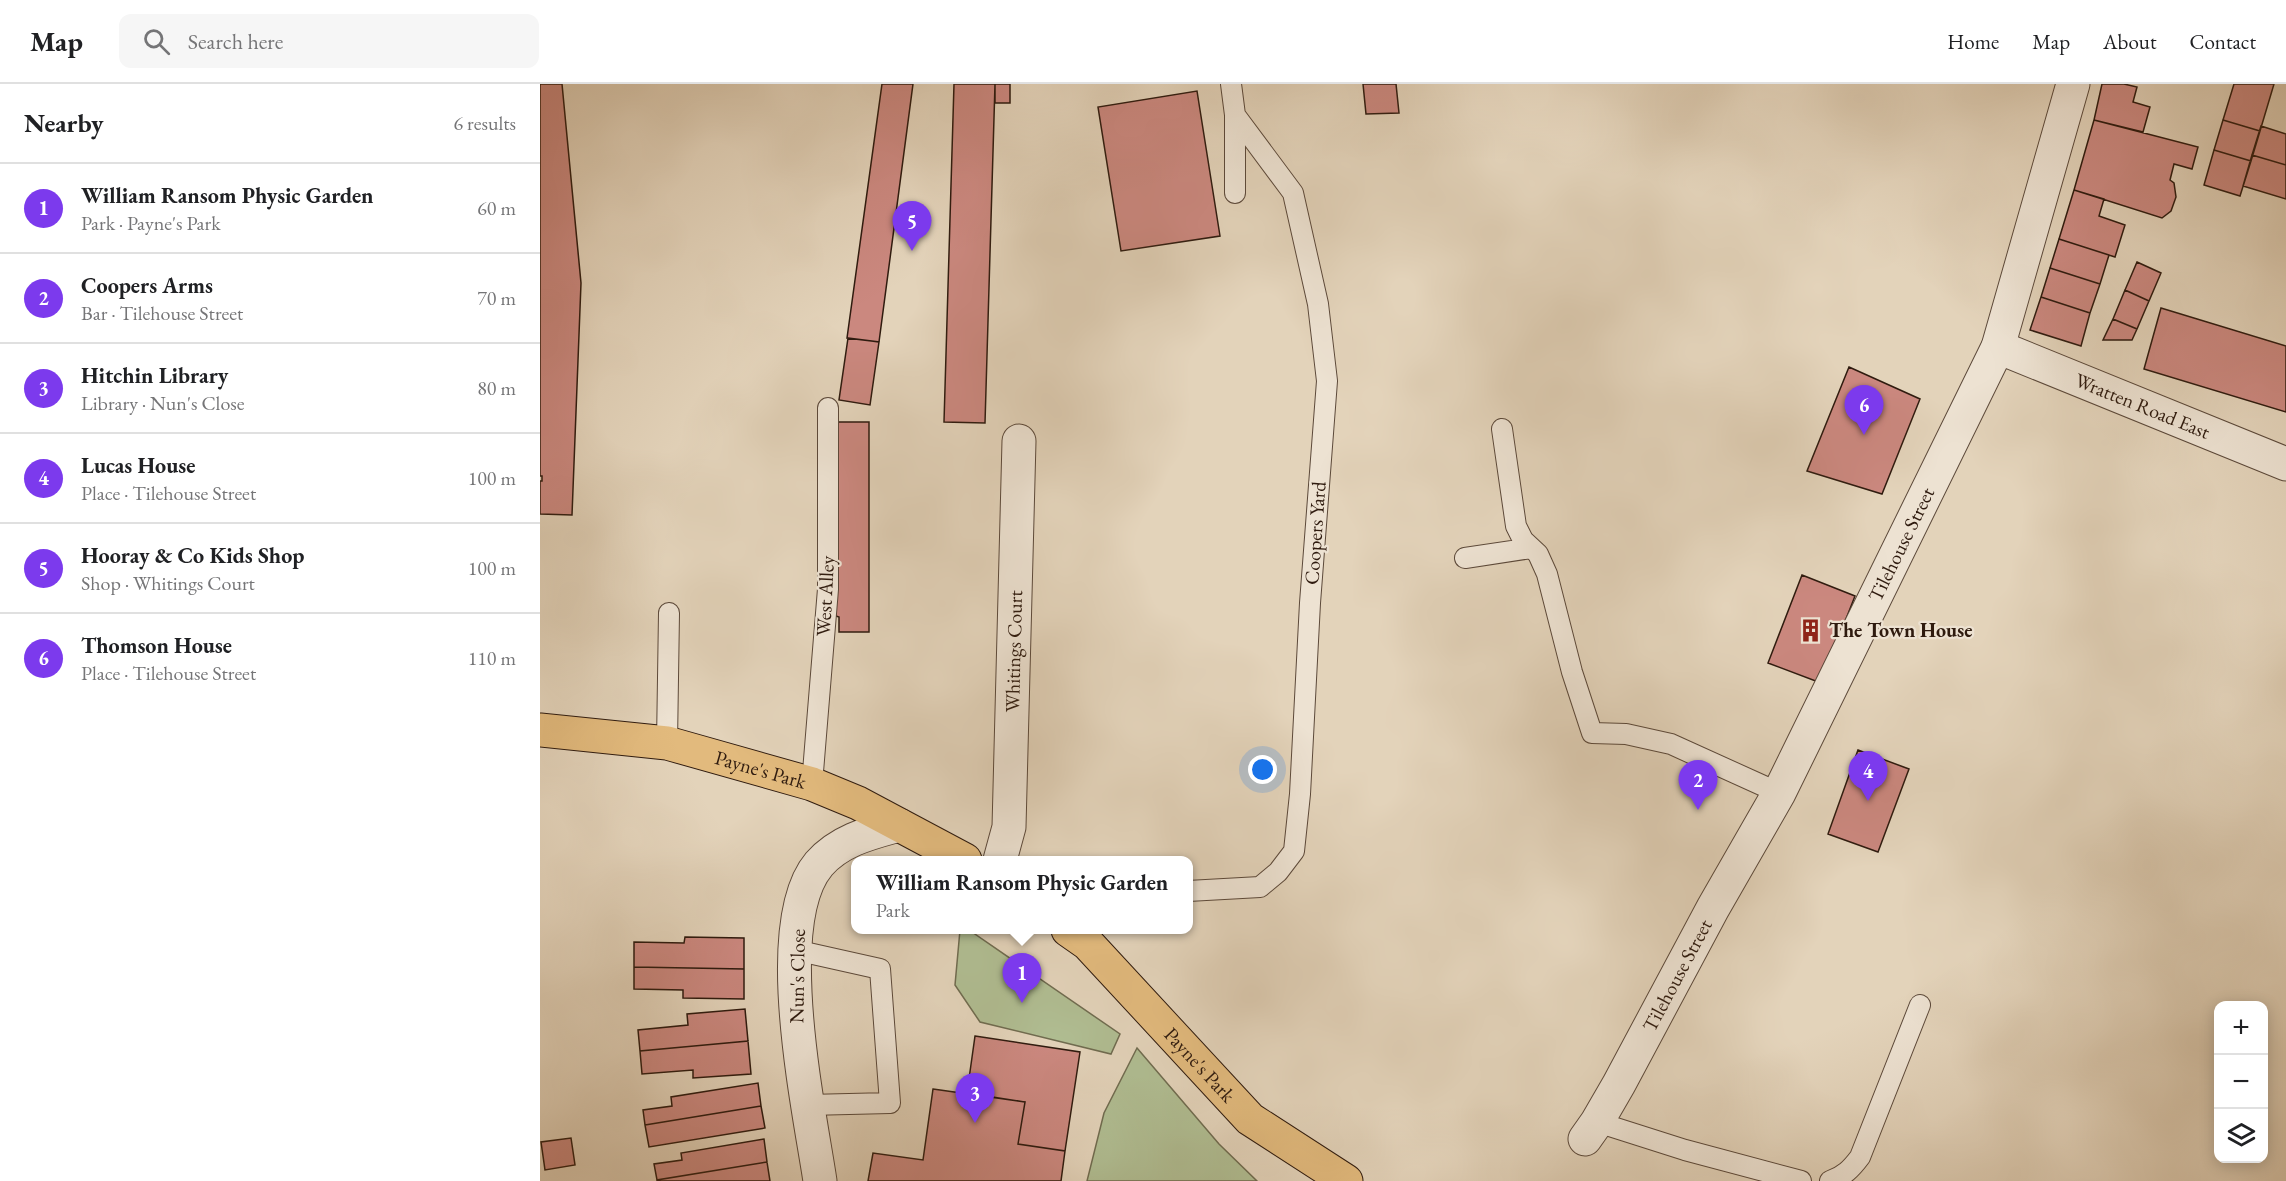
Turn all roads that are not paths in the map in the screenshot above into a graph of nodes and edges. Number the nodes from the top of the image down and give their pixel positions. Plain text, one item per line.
1 (1231, 84) edge
2 (2073, 84) edge
3 (1235, 115) junction
4 (1235, 193) dead end
5 (1998, 347) junction
6 (828, 408) dead end
7 (1502, 429) dead end
8 (1019, 441) dead end
9 (2286, 464) edge
10 (1531, 548) junction
11 (1465, 558) dead end
12 (669, 613) dead end
13 (540, 730) edge
14 (667, 743) junction
15 (812, 784) junction
16 (1779, 793) junction
17 (899, 825) junction
18 (956, 856) edge
19 (1001, 856) edge
20 (1193, 891) edge
21 (1086, 934) edge
22 (795, 950) junction
23 (1920, 1005) dead end
24 (808, 1105) junction
25 (1591, 1131) joint
26 (820, 1181) edge
27 (1346, 1181) edge
28 (1801, 1181) edge
29 (1830, 1181) edge

1 - 3 lane
2 - 5 street, Tilehouse Street
3 - 4 lane
3 - 20 lane, Coopers Yard
5 - 9 street, Wratten Road East
5 - 16 street, Tilehouse Street
6 - 15 lane, West Alley
7 - 10 lane
8 - 19 street, Whitings Court
10 - 11 lane
10 - 16 lane
12 - 14 lane
13 - 14 main road, Payne's Park
14 - 15 main road, Payne's Park
15 - 17 main road, Payne's Park
16 - 25 street, Tilehouse Street
17 - 18 main road, Payne's Park
17 - 22 street, Nun's Close
21 - 27 main road, Payne's Park
22 - 24 street, Nun's Close
22 - 24 lane
23 - 29 lane
24 - 26 street, Nun's Close
25 - 28 lane

